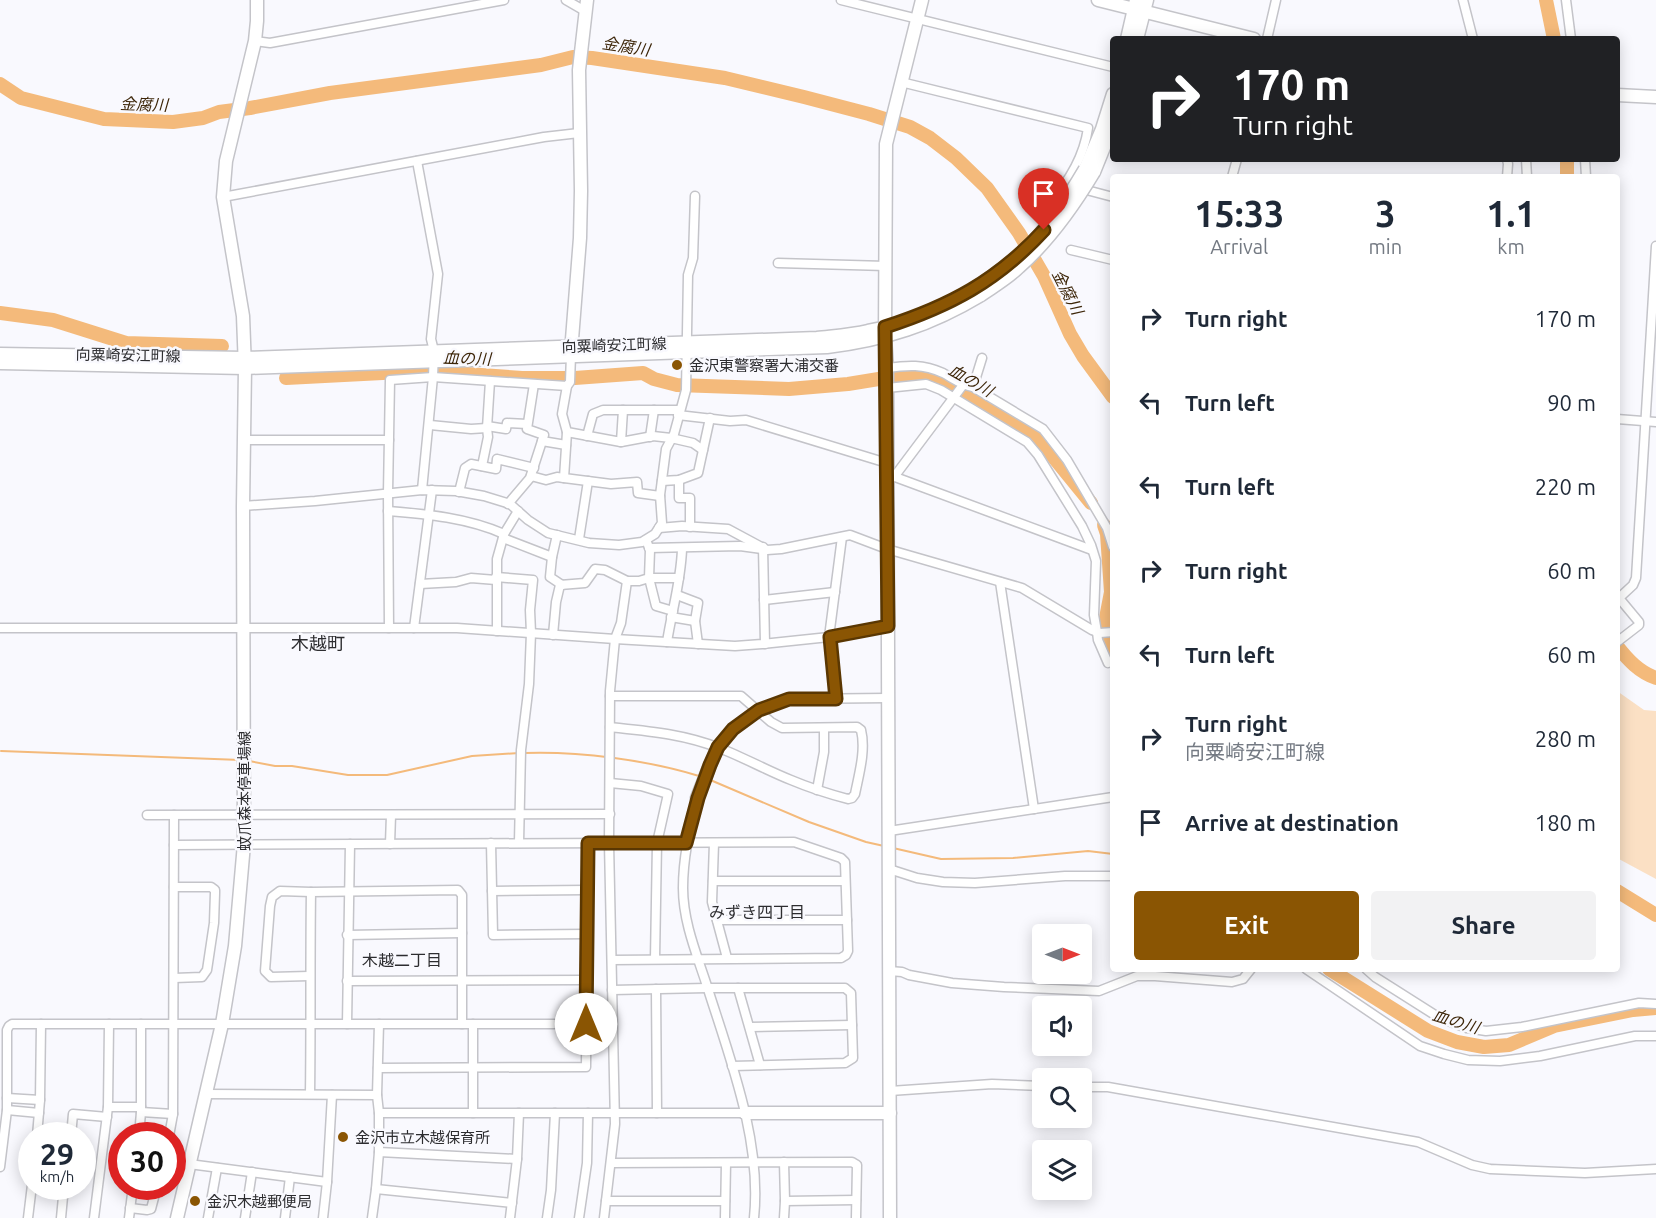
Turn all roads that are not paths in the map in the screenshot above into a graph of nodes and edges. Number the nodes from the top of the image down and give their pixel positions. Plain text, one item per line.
1 (257, 0) edge
2 (504, 0) edge
3 (566, 0) edge
4 (841, 0) edge
5 (922, 0) edge
6 (1098, 0) edge
7 (1276, 0) edge
8 (1463, 0) edge
9 (1566, 0) edge
10 (493, 1) edge
11 (586, 5) edge
12 (1140, 5) edge
13 (917, 19) junction
14 (1128, 36) edge
15 (1137, 36) edge
16 (1244, 36) edge
17 (1268, 36) edge
18 (1472, 36) edge
19 (1571, 36) edge
20 (255, 41) junction
21 (1110, 67) edge
22 (901, 82) junction
23 (1620, 95) edge
24 (1656, 97) edge
25 (1110, 104) edge
26 (1110, 131) edge
27 (579, 134) junction
28 (417, 160) junction
29 (1089, 170) junction
30 (1064, 184) junction
31 (695, 196) dead end
32 (1110, 196) edge
33 (223, 197) junction
34 (1048, 205) dead end
35 (1656, 246) edge
36 (1071, 250) dead end
37 (1110, 259) edge
38 (778, 263) dead end
39 (886, 266) junction
40 (885, 332) junction
41 (687, 347) junction
42 (571, 351) junction
43 (0, 354) edge
44 (434, 357) junction
45 (982, 358) dead end
46 (0, 363) edge
47 (245, 363) junction
48 (886, 368) junction
49 (433, 377) junction
50 (490, 381) junction
51 (569, 381) junction
52 (534, 384) junction
53 (962, 385) junction
54 (887, 387) junction
55 (974, 387) junction
56 (954, 398) junction
57 (623, 410) junction
58 (654, 410) junction
59 (679, 412) junction
60 (710, 418) junction
61 (1620, 419) edge
62 (1645, 421) junction
63 (1656, 422) edge
64 (528, 424) junction
65 (430, 425) junction
66 (487, 427) junction
67 (567, 432) junction
68 (587, 436) junction
69 (650, 437) junction
70 (671, 438) junction
71 (244, 440) junction
72 (389, 440) junction
73 (542, 441) junction
74 (621, 442) junction
75 (566, 446) junction
76 (703, 450) junction
77 (482, 466) junction
78 (889, 471) junction
79 (532, 472) junction
80 (564, 478) junction
81 (679, 480) junction
82 (588, 481) junction
83 (662, 481) junction
84 (422, 490) junction
85 (432, 490) junction
86 (459, 492) junction
87 (388, 493) junction
88 (660, 496) junction
89 (508, 504) junction
90 (243, 506) junction
91 (388, 511) junction
92 (518, 511) junction
93 (429, 514) junction
94 (690, 527) junction
95 (659, 528) junction
96 (557, 534) junction
97 (503, 536) junction
98 (842, 537) junction
99 (1110, 538) edge
100 (579, 540) junction
101 (648, 544) junction
102 (763, 548) junction
103 (682, 549) junction
104 (887, 549) junction
105 (1092, 550) junction
106 (552, 556) junction
107 (550, 577) junction
108 (649, 578) junction
109 (679, 578) junction
110 (496, 579) junction
111 (533, 580) junction
112 (627, 581) junction
113 (1000, 582) junction
114 (420, 584) junction
115 (562, 585) junction
116 (835, 592) junction
117 (1620, 595) edge
118 (677, 596) junction
119 (1620, 599) edge
120 (764, 600) junction
121 (672, 614) junction
122 (695, 621) junction
123 (888, 626) junction
124 (243, 627) junction
125 (0, 628) edge
126 (389, 628) junction
127 (414, 628) junction
128 (497, 631) junction
129 (1098, 632) junction
130 (1110, 632) edge
131 (531, 633) junction
132 (553, 635) junction
133 (830, 637) junction
134 (615, 639) junction
135 (1620, 640) edge
136 (667, 642) junction
137 (698, 644) junction
138 (765, 644) junction
139 (1108, 663) dead end
140 (610, 696) junction
141 (888, 698) junction
142 (836, 699) junction
143 (759, 710) junction
144 (610, 727) junction
145 (824, 728) junction
146 (718, 747) junction
147 (710, 765) joint
148 (609, 783) junction
149 (817, 790) junction
150 (1110, 797) edge
151 (698, 798) joint
152 (1034, 809) junction
153 (519, 813) junction
154 (390, 814) junction
155 (609, 814) junction
156 (147, 815) dead end
157 (174, 815) junction
158 (244, 815) junction
159 (889, 835) junction
160 (491, 843) junction
161 (519, 843) junction
162 (588, 843) junction
163 (609, 843) junction
164 (657, 843) junction
165 (686, 843) junction
166 (714, 843) junction
167 (244, 844) junction
168 (350, 844) junction
169 (390, 844) junction
170 (174, 845) junction
171 (889, 869) junction
172 (1110, 876) edge
173 (713, 880) junction
174 (845, 881) junction
175 (174, 887) junction
176 (587, 890) junction
177 (492, 891) junction
178 (310, 892) junction
179 (348, 892) junction
180 (717, 920) junction
181 (847, 920) junction
182 (462, 933) junction
183 (587, 934) junction
184 (347, 935) junction
185 (698, 958) junction
186 (727, 958) junction
187 (655, 959) junction
188 (612, 960) junction
189 (889, 971) junction
190 (1249, 972) edge
191 (1310, 972) edge
192 (1369, 972) edge
193 (309, 976) junction
194 (174, 978) junction
195 (462, 980) junction
196 (586, 980) junction
197 (347, 981) junction
198 (707, 988) junction
199 (738, 988) junction
200 (656, 989) junction
201 (612, 990) junction
202 (1656, 1004) edge
203 (41, 1024) junction
204 (109, 1024) junction
205 (141, 1024) junction
206 (174, 1024) junction
207 (222, 1024) junction
208 (311, 1024) junction
209 (347, 1024) junction
210 (379, 1024) junction
211 (462, 1024) junction
212 (473, 1024) junction
213 (586, 1024) junction
214 (852, 1024) junction
215 (750, 1027) junction
216 (1656, 1036) edge
217 (3, 1063) edge
218 (760, 1065) junction
219 (732, 1066) junction
220 (474, 1067) junction
221 (378, 1068) junction
222 (1032, 1086) edge
223 (1092, 1087) edge
224 (890, 1091) junction
225 (205, 1094) junction
226 (310, 1095) junction
227 (332, 1095) junction
228 (377, 1095) junction
229 (7, 1098) junction
230 (40, 1100) junction
231 (7, 1110) junction
232 (141, 1110) junction
233 (108, 1112) junction
234 (39, 1113) junction
235 (379, 1113) junction
236 (473, 1113) junction
237 (519, 1113) junction
238 (555, 1113) junction
239 (588, 1113) junction
240 (615, 1113) junction
241 (657, 1113) junction
242 (745, 1113) junction
243 (890, 1113) junction
244 (173, 1114) junction
245 (38, 1122) edge
246 (72, 1122) edge
247 (140, 1122) edge
248 (172, 1122) edge
249 (379, 1152) junction
250 (517, 1159) junction
251 (611, 1162) junction
252 (726, 1162) junction
253 (754, 1162) junction
254 (784, 1162) junction
255 (189, 1164) junction
256 (0, 1167) edge
257 (217, 1168) junction
258 (1656, 1169) edge
259 (252, 1172) junction
260 (290, 1177) junction
261 (327, 1182) junction
262 (376, 1189) junction
263 (30, 1200) edge
264 (63, 1200) edge
265 (153, 1200) edge
266 (856, 1200) junction
267 (606, 1201) junction
268 (725, 1201) junction
269 (785, 1201) junction
270 (512, 1203) junction
271 (130, 1213) edge
272 (28, 1218) edge
273 (61, 1218) edge
274 (94, 1218) edge
275 (177, 1218) edge
276 (208, 1218) edge
277 (245, 1218) edge
278 (285, 1218) edge
279 (323, 1218) edge
280 (372, 1218) edge
281 (510, 1218) edge
282 (547, 1218) edge
283 (579, 1218) edge
284 (604, 1218) edge
285 (725, 1218) edge
286 (754, 1218) edge
287 (784, 1218) edge
288 (856, 1218) edge
289 (890, 1218) edge

1 - 20 main road, 蚊爪森本停車場線
2 - 10 street
3 - 11 street
4 - 13 street
5 - 13 main road
6 - 12 main road
7 - 17 street
8 - 18 street
9 - 19 street
10 - 20 street
11 - 27 main road
12 - 14 main road
12 - 15 main road
12 - 16 main road
13 - 21 street
13 - 22 main road
20 - 33 main road, 蚊爪森本停車場線
22 - 30 street
22 - 39 main road
23 - 24 main road
25 - 29 main road, 向粟崎安江町線
26 - 29 main road, 向粟崎安江町線
27 - 28 street
27 - 42 main road
28 - 33 street
28 - 44 street
29 - 40 main road, 向粟崎安江町線, bridge
30 - 32 street
30 - 34 street
31 - 41 street
33 - 47 main road, 蚊爪森本停車場線
35 - 62 street
36 - 37 street
38 - 39 street
39 - 40 main road
40 - 41 main road, 向粟崎安江町線
40 - 48 main road
41 - 42 main road, 向粟崎安江町線
41 - 59 street
42 - 44 main road, 向粟崎安江町線
42 - 51 street
43 - 47 main road, 向粟崎安江町線
44 - 47 main road, 向粟崎安江町線
44 - 49 street
45 - 55 street
46 - 47 main road, 向粟崎安江町線
47 - 71 main road, 蚊爪森本停車場線
48 - 53 street
48 - 54 main road
49 - 50 street
49 - 65 street
49 - 72 street
50 - 52 street
50 - 66 street
51 - 52 street
51 - 67 street
52 - 64 street
53 - 55 street
53 - 56 street
54 - 56 street
54 - 78 main road
55 - 99 street
56 - 78 street
56 - 105 street
57 - 58 street
57 - 68 street
57 - 74 street
58 - 59 street
58 - 69 street
59 - 60 street
59 - 70 street
60 - 76 street
60 - 78 street
61 - 62 street
62 - 63 street
62 - 117 street
64 - 66 street
64 - 73 street
65 - 66 street
65 - 84 street
66 - 77 street
67 - 68 street
67 - 75 street
68 - 74 street
69 - 70 street
69 - 74 street
70 - 76 street
70 - 83 street
71 - 72 street
71 - 90 main road, 蚊爪森本停車場線
72 - 87 street
73 - 75 street
73 - 79 street
75 - 80 street
76 - 81 street
77 - 79 street
77 - 86 street
78 - 104 main road
78 - 105 street
79 - 80 street
79 - 89 street
80 - 82 street
81 - 83 street
81 - 94 street
82 - 88 street
82 - 100 street
83 - 88 street
84 - 85 street
84 - 87 street
85 - 86 street
85 - 93 street
86 - 89 street
87 - 90 street
87 - 91 street
88 - 95 street
89 - 92 street
90 - 124 main road, 蚊爪森本停車場線
91 - 93 street
91 - 126 street
92 - 96 street
92 - 97 street
93 - 97 street
93 - 114 street
94 - 95 street
94 - 102 street
95 - 101 street
96 - 100 street
96 - 106 street
97 - 106 street
97 - 110 street
98 - 102 street
98 - 104 street
98 - 116 street
100 - 101 street
101 - 103 street
101 - 108 street
102 - 103 street
102 - 120 street
103 - 109 street
104 - 113 street
104 - 123 main road
105 - 129 street
106 - 107 street
107 - 111 street
107 - 115 street
108 - 109 street
108 - 112 street
108 - 121 street
109 - 118 street
110 - 111 street
110 - 114 street
110 - 128 street
111 - 131 street
112 - 115 street
112 - 134 street
113 - 129 street
113 - 152 street
114 - 127 street
115 - 132 street
116 - 120 street
116 - 133 street
118 - 121 street
118 - 122 street
119 - 135 street
120 - 138 street
121 - 122 street
121 - 136 street
122 - 137 street
123 - 133 street
123 - 141 main road
124 - 125 street
124 - 126 street
124 - 158 main road, 蚊爪森本停車場線
126 - 127 street
127 - 128 street
128 - 131 street
129 - 130 street
129 - 139 street
131 - 132 street
131 - 153 street
132 - 134 street
133 - 138 street
133 - 142 street
134 - 136 street
134 - 140 street
136 - 137 street
137 - 138 street
140 - 143 street
140 - 144 street
141 - 142 street
141 - 159 main road
142 - 143 street
143 - 145 street
143 - 146 street
144 - 146 street
144 - 148 street
145 - 149 street
145 - 149 street
146 - 147 street
146 - 149 street
147 - 151 main road
148 - 155 street
148 - 164 street
150 - 152 street
151 - 165 street
152 - 159 street
153 - 154 street
153 - 155 street
153 - 161 street
154 - 158 street
154 - 169 street
155 - 163 street
156 - 157 street
157 - 158 street
157 - 170 street
158 - 167 main road, 蚊爪森本停車場線
159 - 171 main road
160 - 161 street
160 - 169 street
160 - 177 street
161 - 162 street
162 - 163 street
162 - 176 street
163 - 164 street
163 - 188 street
164 - 165 street
164 - 187 street
165 - 166 street
165 - 185 street
166 - 173 street
166 - 174 street
167 - 168 street
167 - 170 street
167 - 207 main road, 蚊爪森本停車場線
168 - 169 street
168 - 179 street
170 - 175 street
171 - 172 street
171 - 189 main road
173 - 174 street
173 - 180 street
174 - 181 street
175 - 194 street
175 - 194 street
176 - 177 street
176 - 183 street
177 - 183 street
178 - 179 street
178 - 193 street
178 - 193 street
179 - 182 street
179 - 184 street
180 - 181 street
180 - 186 street
181 - 186 street
182 - 184 street
182 - 195 street
183 - 196 street
184 - 197 street
185 - 186 street
185 - 187 street
185 - 198 street
187 - 188 street
188 - 201 street
189 - 190 street
189 - 224 main road
191 - 216 street
192 - 202 street
193 - 208 street
194 - 206 street
195 - 196 street
195 - 197 street
195 - 211 street
196 - 213 street
197 - 209 street
198 - 199 street
198 - 200 street
198 - 219 street
199 - 214 street
199 - 215 street
200 - 201 street
200 - 241 street
201 - 240 street
203 - 204 street
203 - 217 street
203 - 230 street
204 - 205 street
204 - 233 street
205 - 206 street
205 - 232 street
206 - 207 street
206 - 244 street
207 - 208 street
207 - 225 main road, 蚊爪森本停車場線
208 - 209 street
208 - 226 street
209 - 210 street
210 - 211 street
210 - 221 street
211 - 212 street
212 - 213 street
212 - 220 street
213 - 220 street
214 - 215 street
214 - 218 street
215 - 218 street
217 - 229 street
218 - 219 street
219 - 242 street
220 - 221 street
220 - 236 street
221 - 228 street
222 - 224 street
223 - 258 street
224 - 243 main road
225 - 226 street
225 - 255 main road, 蚊爪森本停車場線
226 - 227 street
227 - 228 street
227 - 261 street
228 - 235 street
229 - 230 street
229 - 231 street
230 - 234 street
231 - 234 street
231 - 256 street
232 - 233 street
232 - 244 street
232 - 247 street
233 - 246 street
233 - 274 street
234 - 245 street
235 - 236 street
235 - 249 street
236 - 237 street
237 - 238 street
237 - 250 street
238 - 239 street
238 - 282 street
239 - 240 street
239 - 283 street
240 - 241 street
240 - 251 street
241 - 242 street
242 - 243 main road
242 - 253 street
243 - 289 main road
244 - 248 street
249 - 250 street
249 - 262 street
250 - 270 street
251 - 252 street
251 - 267 street
252 - 253 street
252 - 268 street
253 - 254 street
253 - 286 street
254 - 266 street
254 - 269 street
255 - 257 street
255 - 275 main road, 蚊爪森本停車場線
257 - 259 street
257 - 276 street
259 - 260 street
259 - 277 street
260 - 261 street
260 - 278 street
261 - 279 street
262 - 270 street
262 - 280 street
263 - 272 street
264 - 273 street
265 - 271 street
266 - 269 street
266 - 288 street
267 - 268 street
267 - 284 street
268 - 285 street
269 - 287 street
270 - 281 street

